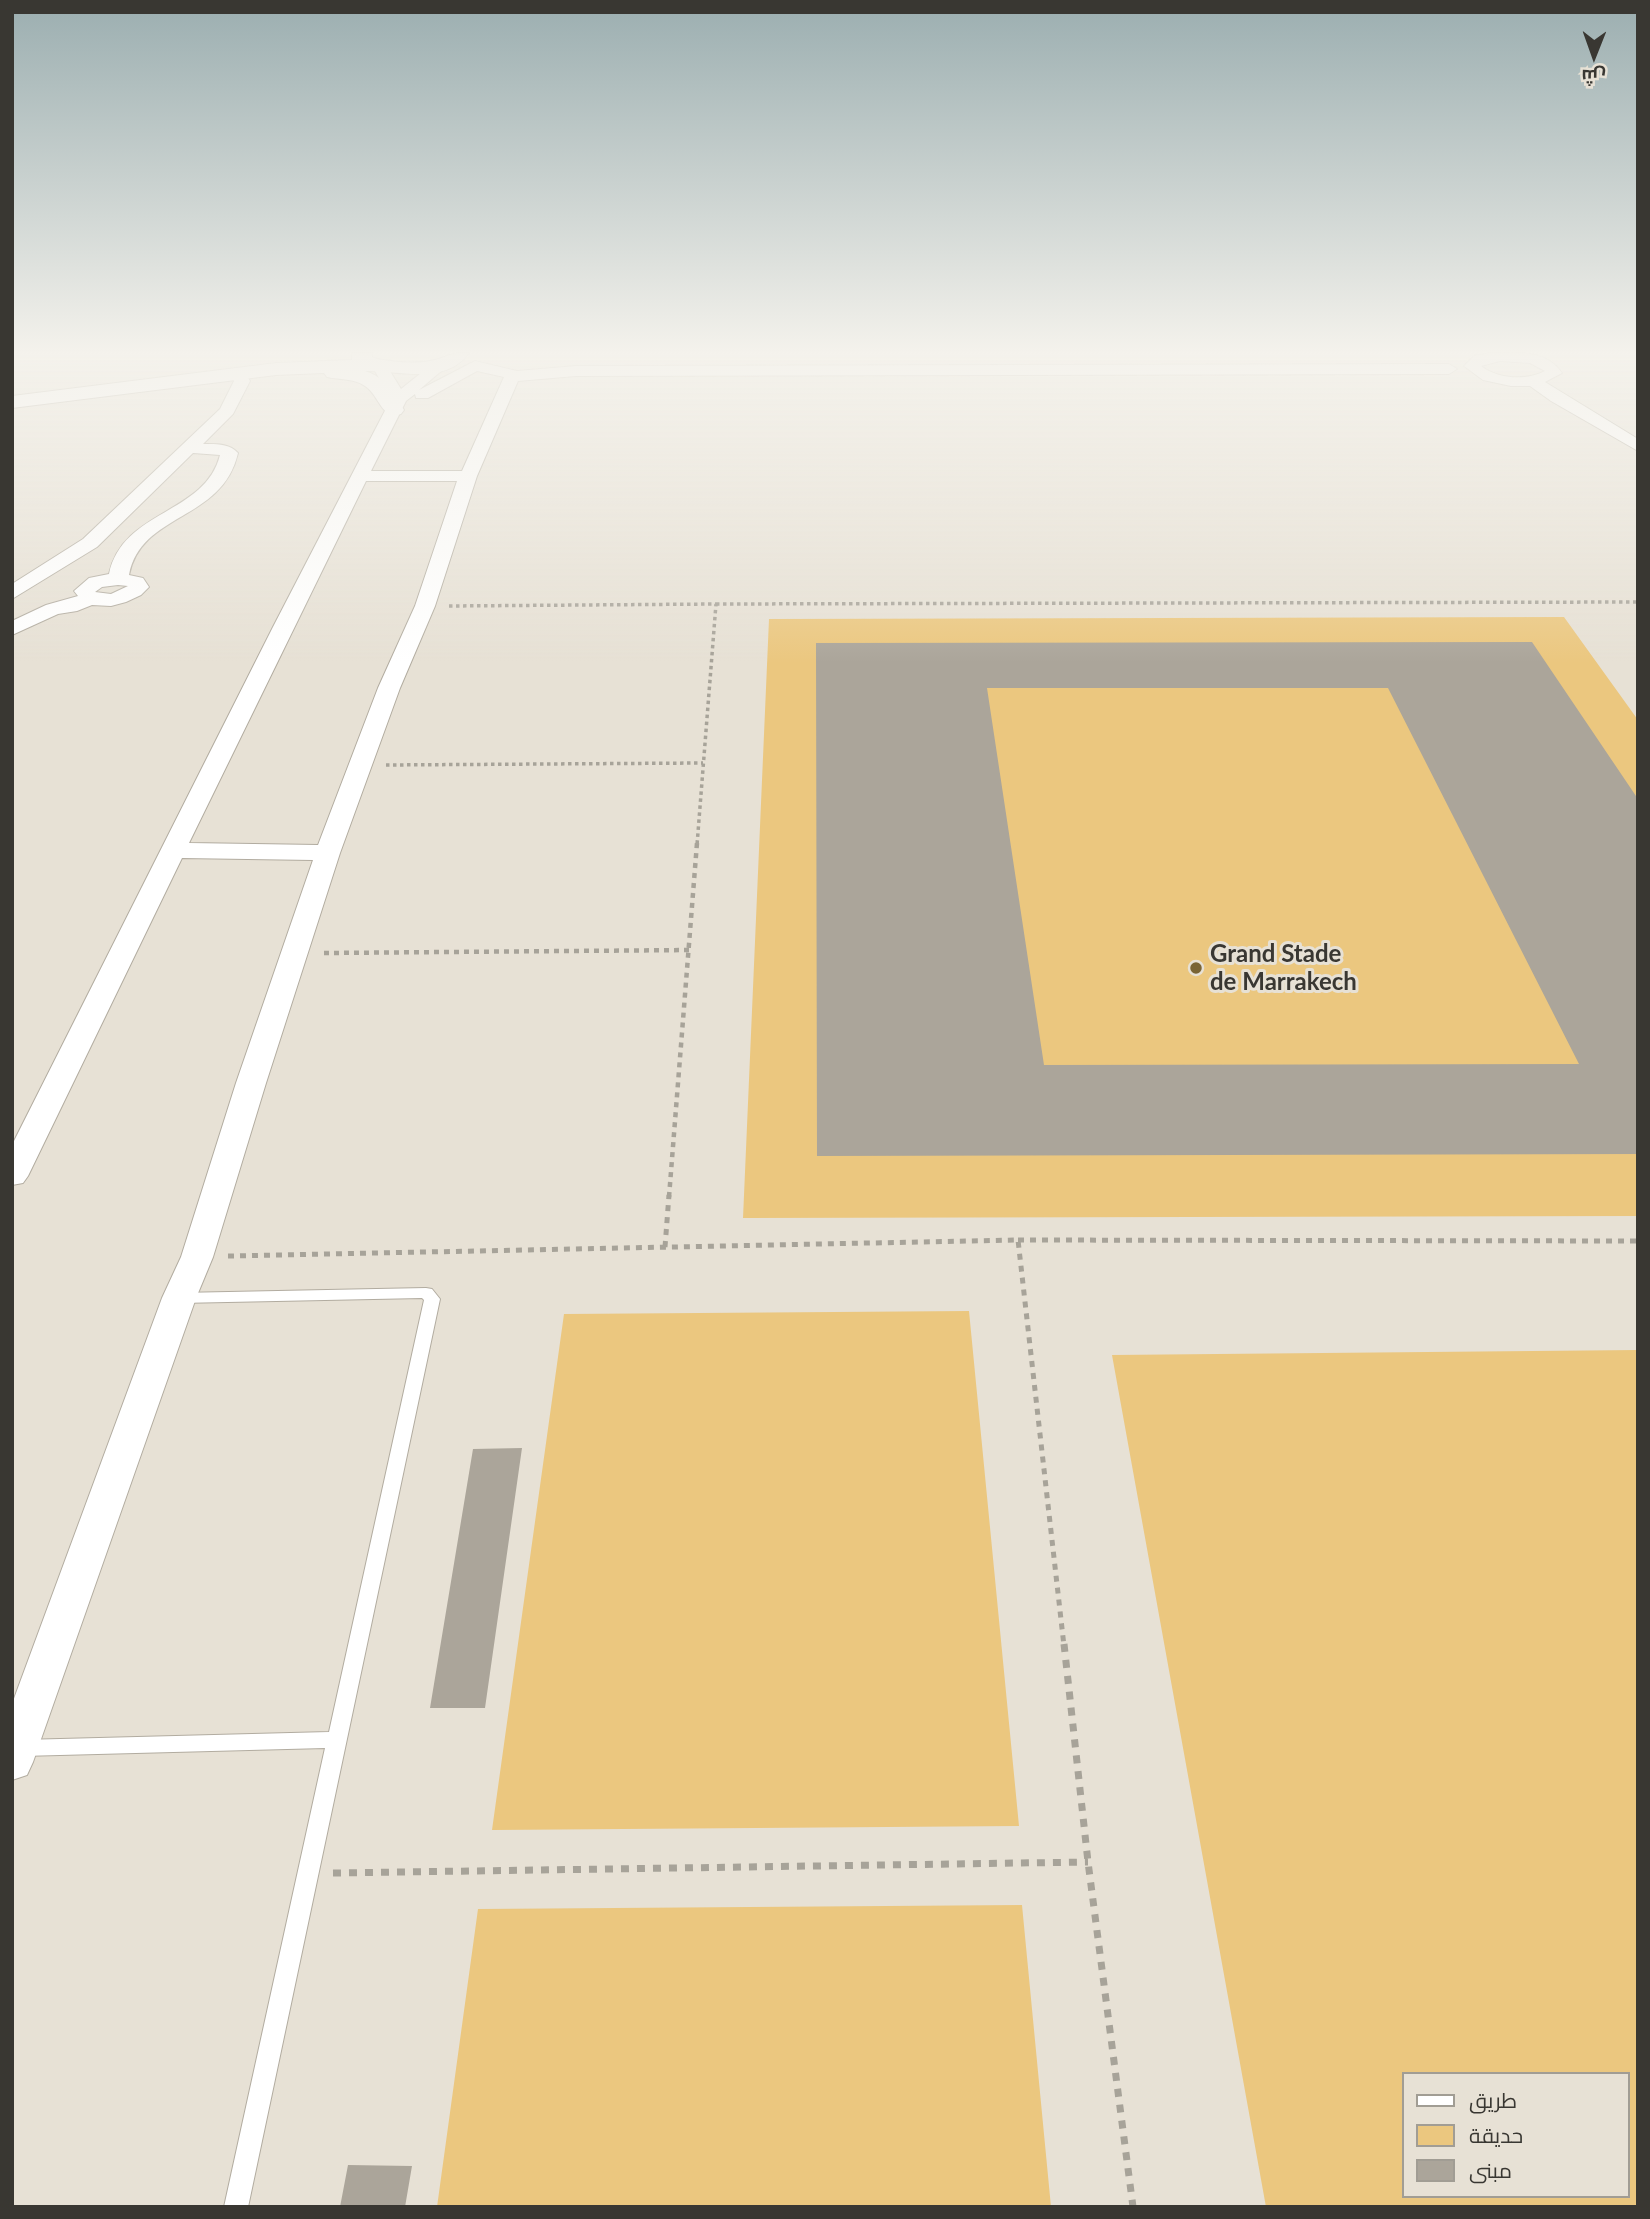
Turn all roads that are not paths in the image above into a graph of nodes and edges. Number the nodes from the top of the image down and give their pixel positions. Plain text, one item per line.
1 (180, 457) edge
2 (228, 457) edge
3 (370, 457) edge
4 (476, 457) edge
5 (360, 476) junction
6 (468, 476) junction
7 (120, 513) junction
8 (172, 513) junction
9 (18, 591) edge
10 (85, 596) junction
11 (12, 629) edge
12 (12, 640) edge
13 (173, 850) junction
14 (328, 853) junction
15 (12, 1176) edge
16 (179, 1298) junction
17 (337, 1740) junction
18 (14, 1753) edge
19 (236, 2207) edge

1 - 7 street
2 - 8 street
3 - 5 street
4 - 6 street
5 - 6 street
5 - 13 street
6 - 14 street
7 - 8 street
7 - 9 street
8 - 10 street
9 - 10 street
10 - 11 street
10 - 12 street
13 - 14 street
13 - 15 street
14 - 16 street
16 - 17 lane
16 - 18 street
17 - 18 lane
17 - 19 lane

